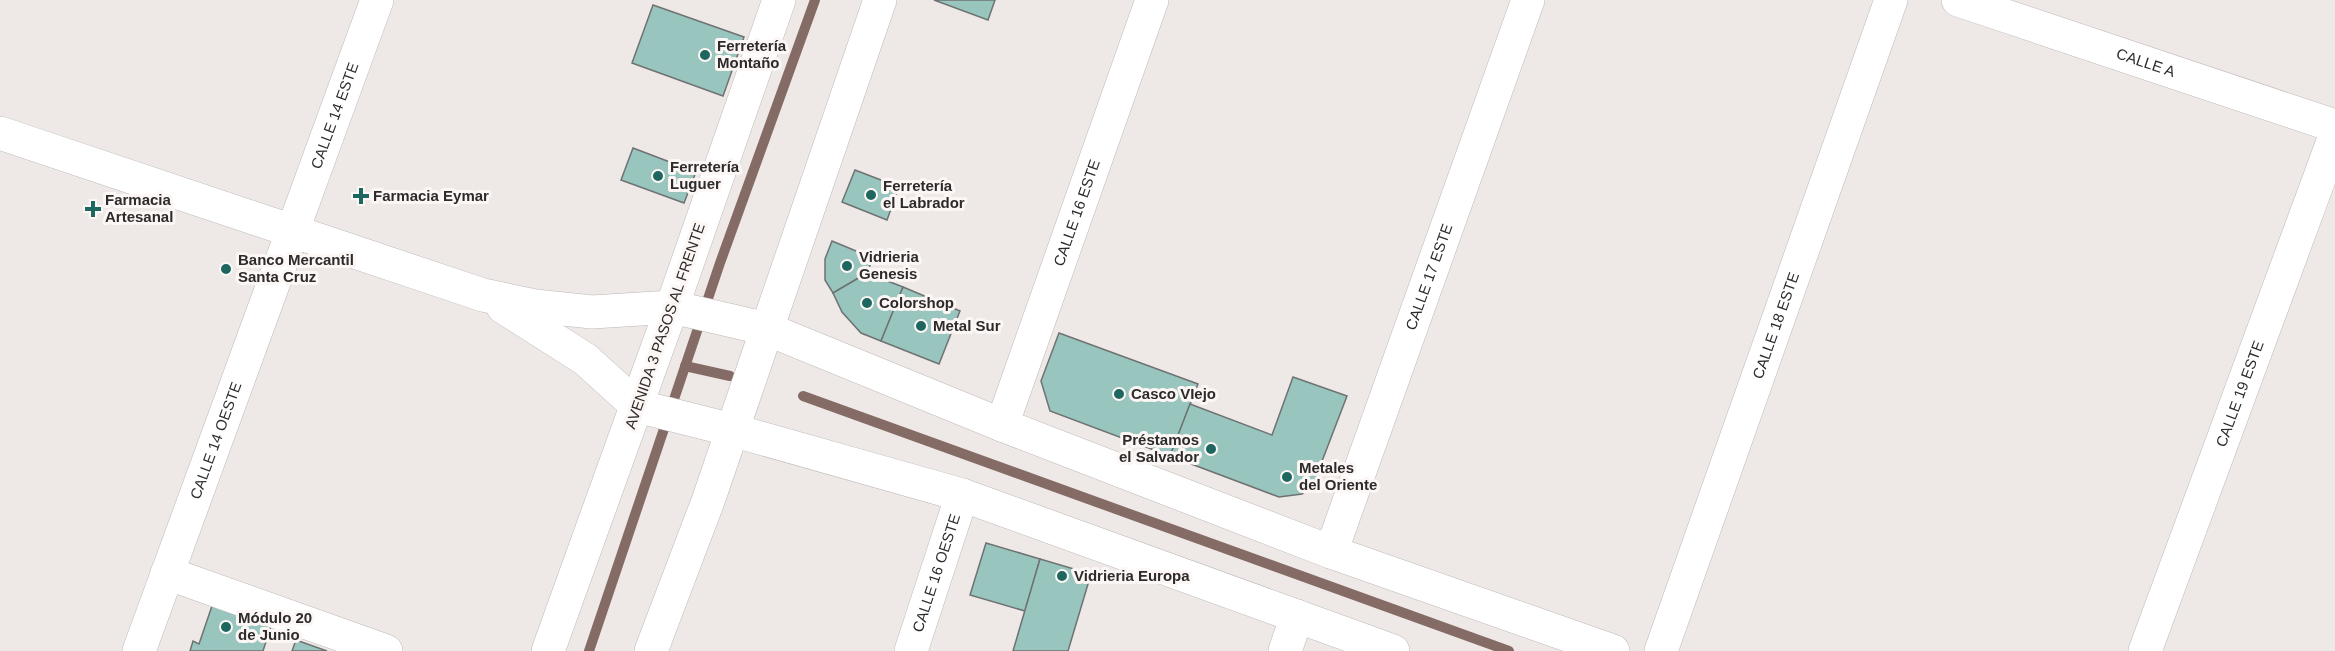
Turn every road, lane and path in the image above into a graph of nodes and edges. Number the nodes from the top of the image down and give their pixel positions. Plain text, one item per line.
1 (377, 0) edge
2 (779, 0) edge
3 (880, 0) edge
4 (1152, 0) edge
5 (1528, 0) edge
6 (1891, 0) edge
7 (1958, 0) edge
8 (2335, 126) edge
9 (0, 133) edge
10 (2335, 136) edge
11 (294, 232) junction
12 (483, 295) junction
13 (676, 308) junction
14 (767, 329) junction
15 (643, 408) junction
16 (1002, 425) junction
17 (732, 430) junction
18 (962, 495) junction
19 (1331, 552) junction
20 (167, 573) junction
21 (1297, 616) junction
22 (139, 651) edge
23 (386, 651) edge
24 (548, 651) edge
25 (651, 651) edge
26 (911, 651) edge
27 (1285, 651) edge
28 (1394, 651) edge
29 (1613, 651) edge
30 (1661, 651) edge
31 (2145, 651) edge

1 - 11 street, CALLE 14 ESTE
2 - 13 street, AVENIDA 3 PASOS AL FRENTE
3 - 14 street
4 - 16 street, CALLE 16 ESTE
5 - 19 street, CALLE 17 ESTE
6 - 30 street, CALLE 18 ESTE
7 - 8 street, CALLE A
9 - 11 street
10 - 31 street, CALLE 19 ESTE
11 - 12 street
11 - 20 street, CALLE 14 OESTE
12 - 13 street
12 - 15 street
13 - 14 street
13 - 15 street, AVENIDA 3 PASOS AL FRENTE
14 - 16 street
14 - 17 street
15 - 17 street
15 - 24 street, AVENIDA 3 PASOS AL FRENTE
16 - 19 street
17 - 18 street
17 - 25 street
18 - 21 street
18 - 26 street, CALLE 16 OESTE
19 - 29 street
20 - 22 street, CALLE 14 OESTE
20 - 23 street
21 - 27 street
21 - 28 street

